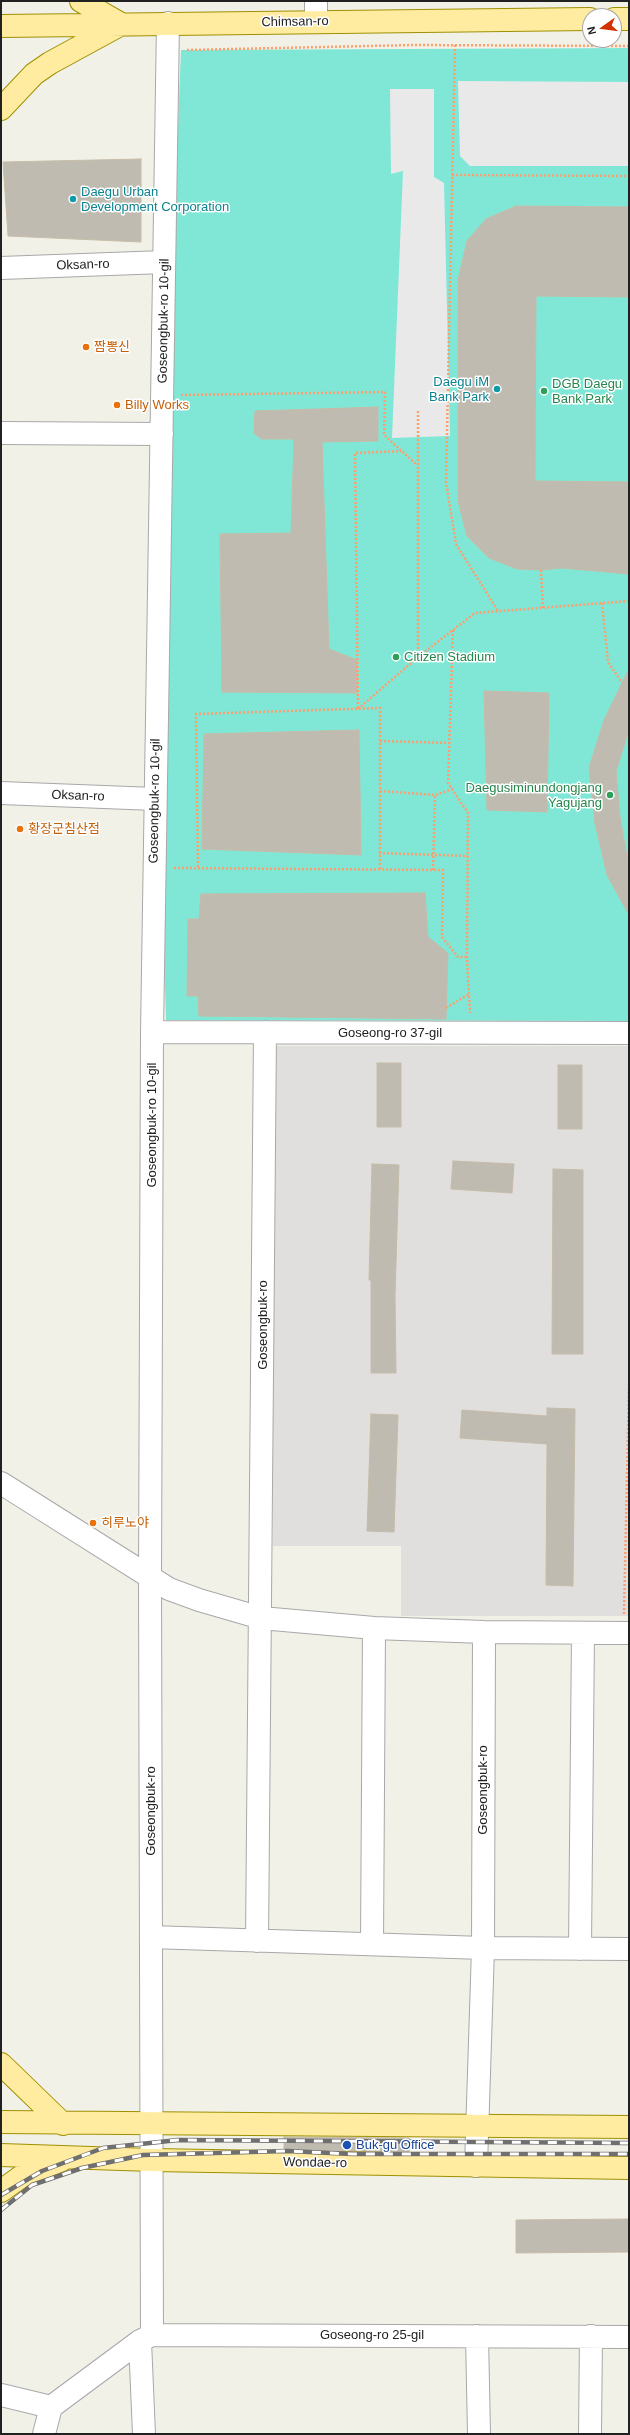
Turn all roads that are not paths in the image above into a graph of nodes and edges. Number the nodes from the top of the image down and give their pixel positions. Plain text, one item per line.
1 (81, 1) edge
2 (316, 12) edge
3 (582, 19) edge
4 (168, 23) junction
5 (122, 24) junction
6 (1, 26) edge
7 (1, 109) edge
8 (164, 262) junction
9 (1, 268) edge
10 (1, 433) edge
11 (162, 434) junction
12 (1, 793) edge
13 (154, 799) junction
14 (152, 1032) junction
15 (265, 1032) junction
16 (629, 1033) edge
17 (1, 1483) edge
18 (150, 1579) junction
19 (261, 1618) junction
20 (374, 1628) junction
21 (484, 1632) junction
22 (583, 1633) junction
23 (626, 1633) edge
24 (151, 1937) junction
25 (257, 1941) junction
26 (372, 1944) junction
27 (483, 1948) junction
28 (580, 1949) junction
29 (629, 1949) edge
30 (1, 2064) edge
31 (1, 2122) edge
32 (63, 2124) junction
33 (477, 2124) junction
34 (150, 2125) junction
35 (629, 2127) edge
36 (1, 2154) edge
37 (69, 2157) junction
38 (152, 2160) junction
39 (476, 2166) junction
40 (629, 2168) edge
41 (1, 2191) edge
42 (477, 2336) junction
43 (591, 2336) junction
44 (629, 2337) edge
45 (146, 2338) junction
46 (1, 2395) edge
47 (51, 2407) junction
48 (44, 2434) edge
49 (144, 2434) edge
50 (479, 2434) edge
51 (590, 2434) edge

1 - 5 main road
2 - 3 main road, Chimsan-ro
2 - 4 main road, Chimsan-ro
4 - 5 main road, Chimsan-ro
4 - 8 street, Goseongbuk-ro 10-gil
5 - 6 main road, Chimsan-ro
5 - 7 main road
8 - 9 street, Oksan-ro
8 - 11 street, Goseongbuk-ro 10-gil
10 - 11 street
11 - 13 street, Goseongbuk-ro 10-gil
12 - 13 street, Oksan-ro
13 - 14 street, Goseongbuk-ro 10-gil
14 - 15 street, Goseong-ro 37-gil
14 - 18 street, Goseongbuk-ro 10-gil
15 - 16 street, Goseong-ro 37-gil
15 - 19 street, Goseongbuk-ro
17 - 18 street
18 - 19 street
18 - 24 street, Goseongbuk-ro
19 - 20 street
19 - 25 street, Goseongbuk-ro
20 - 21 street
20 - 26 street
21 - 22 street
21 - 27 street, Goseongbuk-ro
22 - 23 street
22 - 28 street
24 - 25 street
24 - 34 street, Goseongbuk-ro
25 - 26 street
26 - 27 street
27 - 28 street
27 - 33 street, Goseongbuk-ro
28 - 29 street
30 - 32 main road
31 - 32 main road
32 - 34 main road
33 - 34 main road
33 - 35 main road
33 - 39 street, Goseongbuk-ro
34 - 38 street, Goseongbuk-ro
36 - 37 main road, Wondae-ro
37 - 38 main road, Wondae-ro
37 - 41 main road
38 - 39 main road, Wondae-ro
38 - 45 street
39 - 40 main road, Wondae-ro
42 - 43 street, Goseong-ro 25-gil
42 - 45 street, Goseong-ro 25-gil
42 - 50 street
43 - 44 street, Goseong-ro 25-gil
43 - 51 street
45 - 47 street
45 - 49 street
46 - 47 street
47 - 48 street

